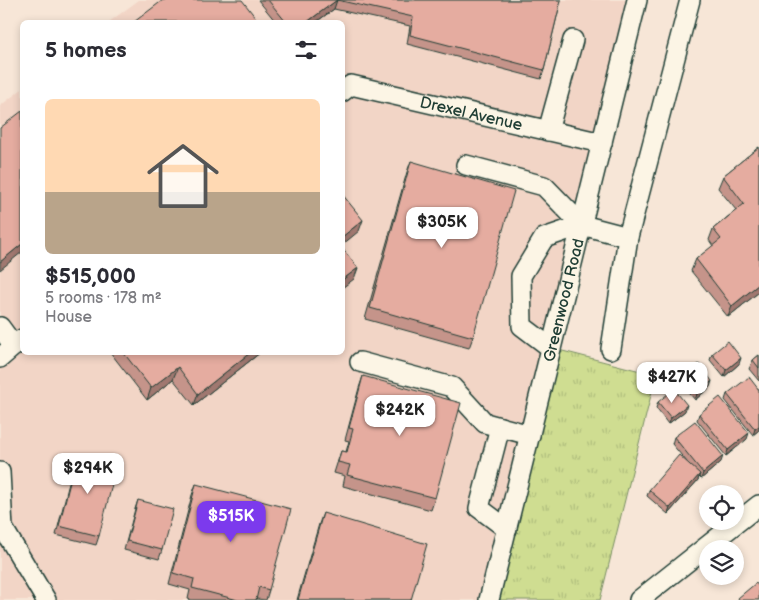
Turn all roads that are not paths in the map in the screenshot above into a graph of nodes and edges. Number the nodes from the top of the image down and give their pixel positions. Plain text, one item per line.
1 (637, 0) edge
2 (690, 0) edge
3 (573, 40) dead end
4 (345, 90) edge
5 (548, 131) junction
6 (602, 143) junction
7 (466, 164) dead end
8 (582, 226) junction
9 (628, 237) junction
10 (0, 327) edge
11 (12, 348) edge
12 (552, 348) junction
13 (611, 349) dead end
14 (360, 362) dead end
15 (500, 427) junction
16 (530, 435) junction
17 (0, 472) edge
18 (759, 505) edge
19 (2, 518) edge
20 (507, 529) junction
21 (46, 600) edge
22 (489, 600) edge
23 (639, 600) edge

1 - 6 street, Greenwood Road
2 - 9 street
3 - 5 street
4 - 5 street, Drexel Avenue
5 - 6 street, Drexel Avenue
6 - 8 street, Greenwood Road
7 - 8 street
8 - 9 street
8 - 12 street, Greenwood Road
8 - 12 street
9 - 13 street
10 - 11 street
12 - 16 street, Greenwood Road
14 - 15 street
15 - 16 street
15 - 20 street
16 - 20 street, Greenwood Road
17 - 19 street
18 - 23 street
19 - 21 street
20 - 22 street, Greenwood Road

